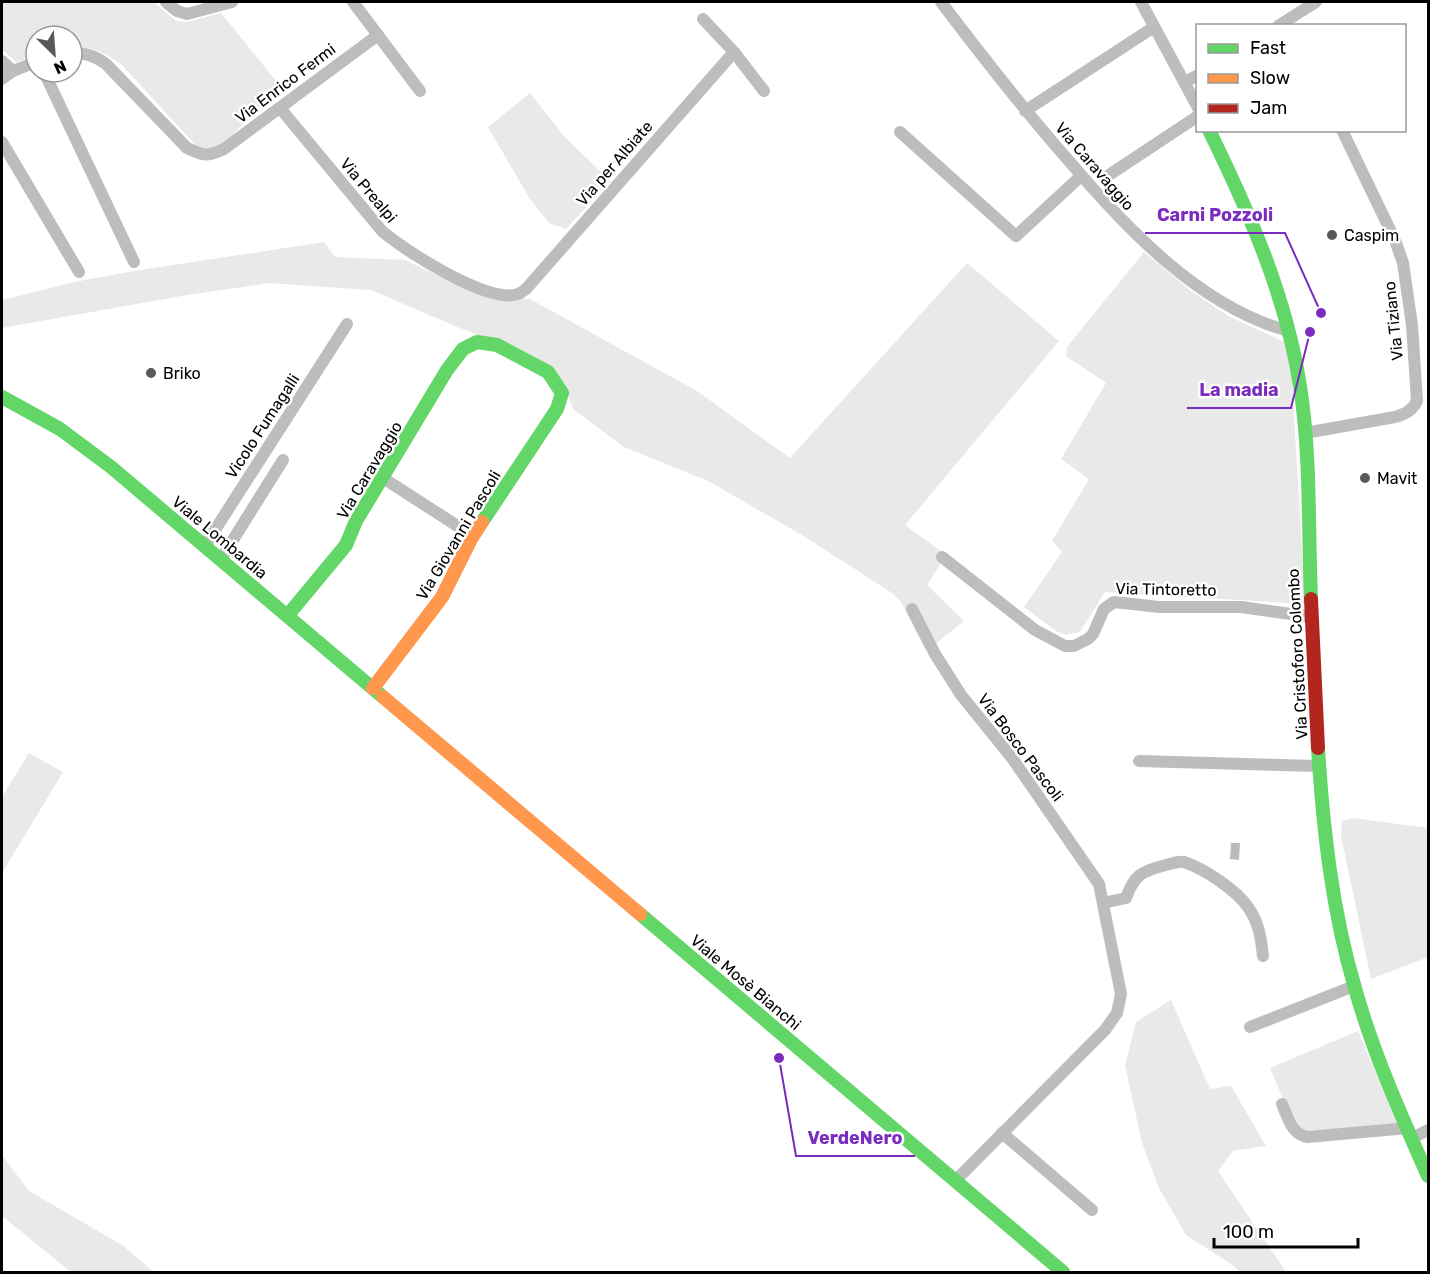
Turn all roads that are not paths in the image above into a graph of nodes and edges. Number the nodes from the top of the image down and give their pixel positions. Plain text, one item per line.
1 (166, 2) edge
2 (232, 2) edge
3 (353, 2) edge
4 (941, 2) edge
5 (1141, 2) edge
6 (1316, 2) edge
7 (703, 20) dead end
8 (1286, 24) edge
9 (1154, 27) junction
10 (378, 35) junction
11 (734, 52) junction
12 (84, 53) edge
13 (2, 61) edge
14 (24, 67) edge
15 (13, 71) junction
16 (1196, 76) edge
17 (2, 79) edge
18 (1185, 82) junction
19 (50, 84) edge
20 (420, 91) dead end
21 (764, 91) dead end
22 (1196, 106) edge
23 (279, 108) junction
24 (1025, 111) junction
25 (1196, 117) edge
26 (900, 132) dead end
27 (1210, 132) edge
28 (1343, 132) edge
29 (2, 142) edge
30 (1109, 175) dead end
31 (1081, 176) junction
32 (134, 262) dead end
33 (80, 272) dead end
34 (518, 295) joint
35 (347, 324) dead end
36 (1289, 331) junction
37 (477, 342) joint
38 (2, 398) edge
39 (1305, 433) junction
40 (282, 460) dead end
41 (383, 478) junction
42 (473, 536) junction
43 (204, 547) junction
44 (942, 557) dead end
45 (221, 559) junction
46 (912, 609) dead end
47 (288, 615) junction
48 (1312, 617) junction
49 (373, 688) junction
50 (407, 718) joint
51 (1139, 761) dead end
52 (1319, 766) junction
53 (1103, 903) junction
54 (1263, 956) dead end
55 (1354, 986) junction
56 (1250, 1027) dead end
57 (1282, 1104) dead end
58 (1428, 1130) edge
59 (1002, 1133) junction
60 (1410, 1133) junction
61 (1428, 1176) edge
62 (956, 1180) junction
63 (1092, 1210) dead end
64 (1063, 1272) edge

1 - 2 street
3 - 10 street
4 - 24 street, Via Caravaggio
5 - 9 street
6 - 8 street
7 - 11 street
9 - 18 street
9 - 24 street
10 - 20 street
10 - 23 street, Via Enrico Fermi
11 - 21 street
11 - 34 street, Via per Albiate
12 - 23 street, Via Enrico Fermi
13 - 15 street
14 - 15 street
15 - 17 street
16 - 18 street
18 - 22 street
19 - 32 street
23 - 34 street, Via Prealpi
24 - 31 street, Via Caravaggio
25 - 30 street
26 - 31 street
27 - 36 street, Via Cristoforo Colombo
28 - 39 street, Via Tiziano
29 - 33 street
31 - 36 street, Via Caravaggio
35 - 43 street, Vicolo Fumagalli
36 - 39 street, Via Cristoforo Colombo
37 - 41 street, Via Caravaggio
37 - 42 street, Via Giovanni Pascoli
38 - 43 street, Viale Lombardia
39 - 48 street, Via Cristoforo Colombo
40 - 45 street
41 - 42 street
41 - 47 street, Via Caravaggio
42 - 49 street, Via Giovanni Pascoli
43 - 45 street, Viale Lombardia
44 - 48 street, Via Tintoretto
45 - 47 street, Viale Lombardia
46 - 53 street, Via Bosco Pascoli
47 - 49 street, Viale Lombardia
48 - 52 street, Via Cristoforo Colombo
49 - 50 street, Viale Lombardia
50 - 62 street, Viale Mosè Bianchi
51 - 52 street
52 - 55 street, Via Cristoforo Colombo
53 - 54 street
53 - 59 street, Via Bosco Pascoli
55 - 56 street
55 - 60 street, Via Cristoforo Colombo
57 - 60 street
58 - 60 street
59 - 62 street, Via Bosco Pascoli
59 - 63 street
60 - 61 street, Via Cristoforo Colombo
62 - 64 street, Viale Mosè Bianchi

